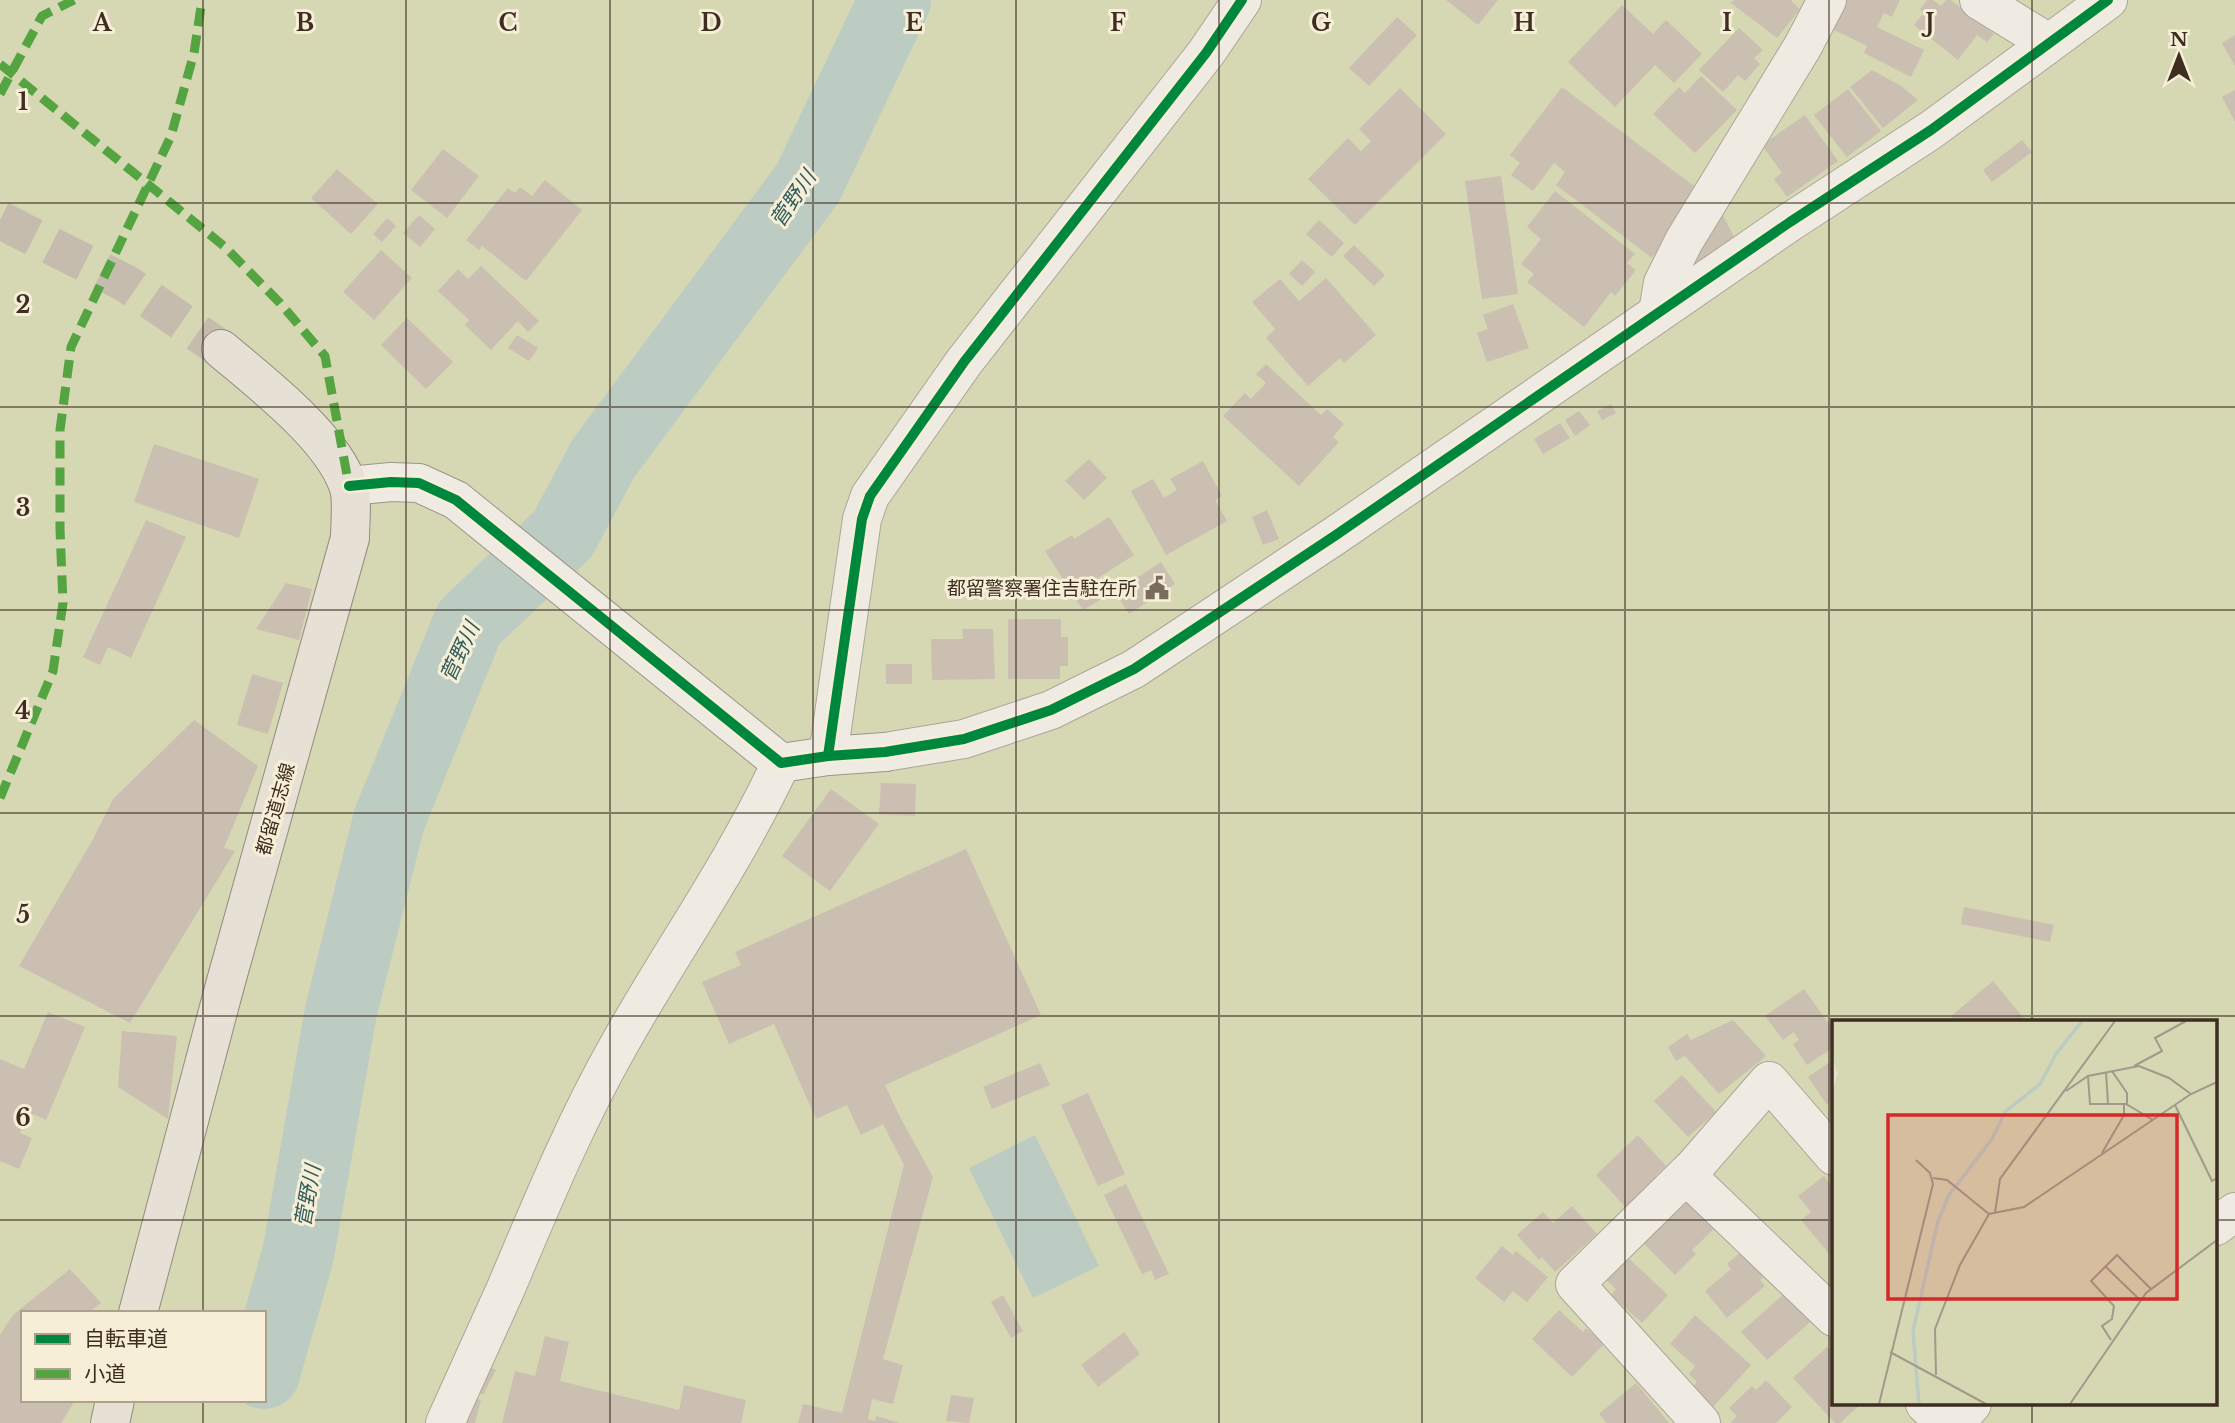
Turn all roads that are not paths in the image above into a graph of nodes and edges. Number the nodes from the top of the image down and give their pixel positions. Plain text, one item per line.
1 (1242, 0) edge
2 (1827, 0) edge
3 (1979, 0) edge
4 (2108, 0) edge
5 (2047, 42) junction
6 (1658, 312) junction
7 (220, 349) tunnel mouth
8 (349, 486) junction
9 (828, 756) junction
10 (781, 763) junction
11 (1832, 1154) edge
12 (1686, 1175) junction
13 (2235, 1212) edge
14 (2218, 1225) edge
15 (139, 1311) edge
16 (1832, 1315) edge
17 (115, 1402) edge
18 (1927, 1406) edge
19 (1970, 1406) edge
20 (110, 1423) edge
21 (445, 1423) edge
22 (1701, 1423) edge
23 (1945, 1423) edge
24 (1955, 1423) edge

1 - 9 street
2 - 6 street
3 - 5 street
4 - 5 street
5 - 6 street
6 - 9 street
7 - 8 main road, 都留道志線
8 - 10 street
8 - 15 main road, 都留道志線
9 - 10 street
10 - 21 street
11 - 12 street
12 - 16 street
12 - 22 street
13 - 14 street
17 - 20 main road
18 - 23 street
19 - 24 street

